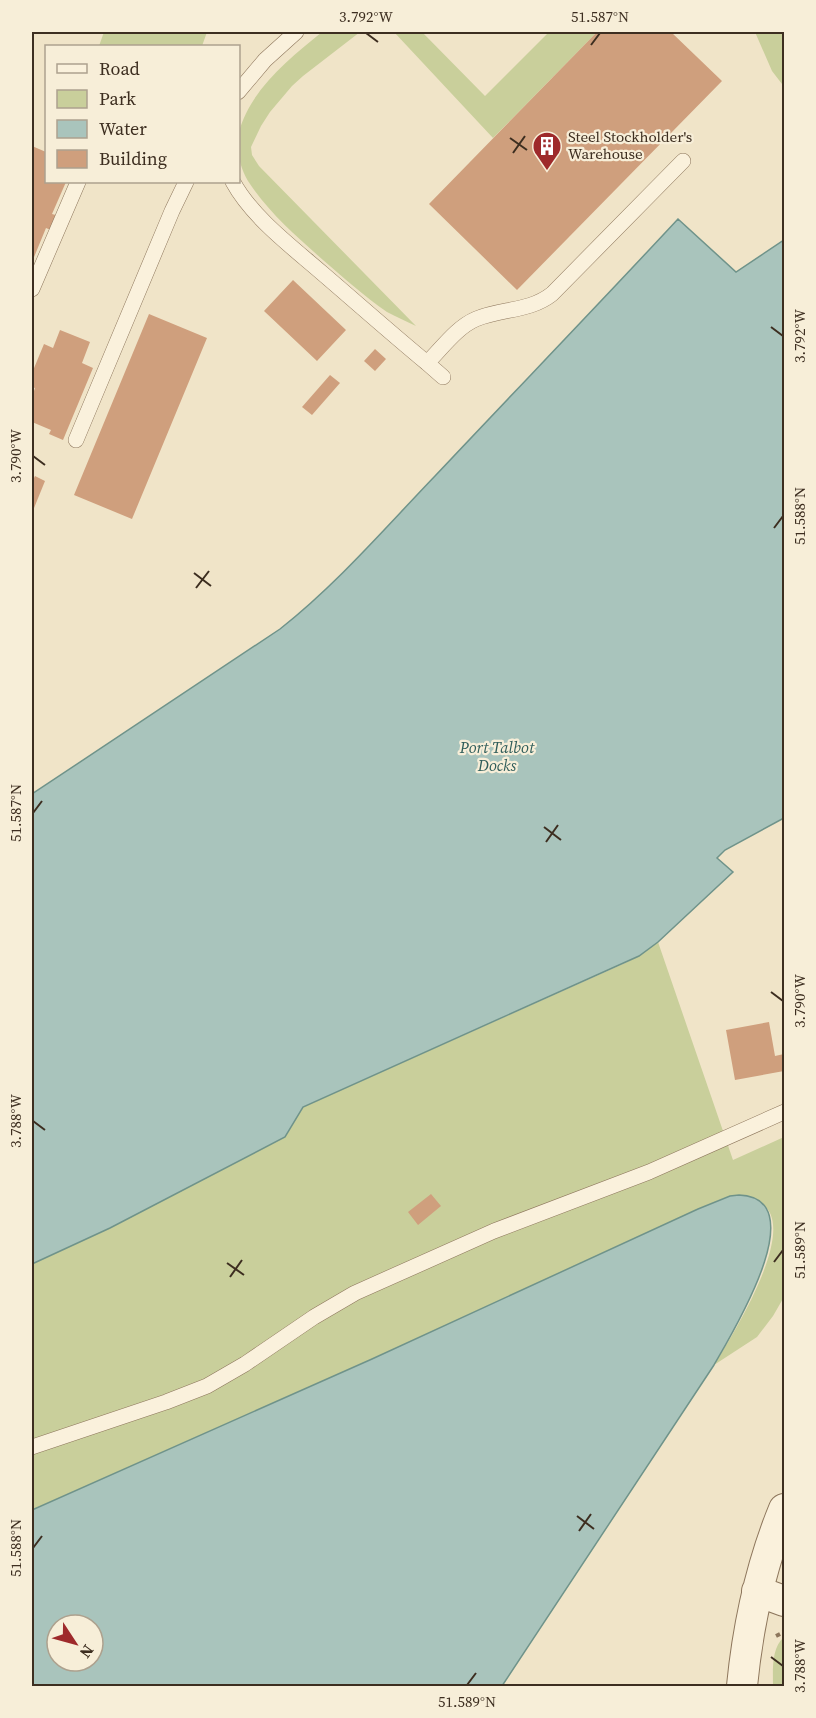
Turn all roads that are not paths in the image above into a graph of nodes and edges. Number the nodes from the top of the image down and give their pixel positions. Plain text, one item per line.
1 (296, 32) edge
2 (240, 90) edge
3 (682, 161) dead end
4 (78, 183) edge
5 (186, 183) edge
6 (234, 183) edge
7 (32, 289) edge
8 (427, 363) junction
9 (443, 377) dead end
10 (76, 440) dead end
11 (784, 1112) edge
12 (32, 1447) edge
13 (784, 1509) edge
14 (771, 1596) edge
15 (742, 1686) edge

1 - 2 lane
3 - 8 lane
4 - 7 lane
5 - 10 lane
6 - 8 lane
8 - 9 lane
11 - 12 lane
13 - 14 street
14 - 15 street

